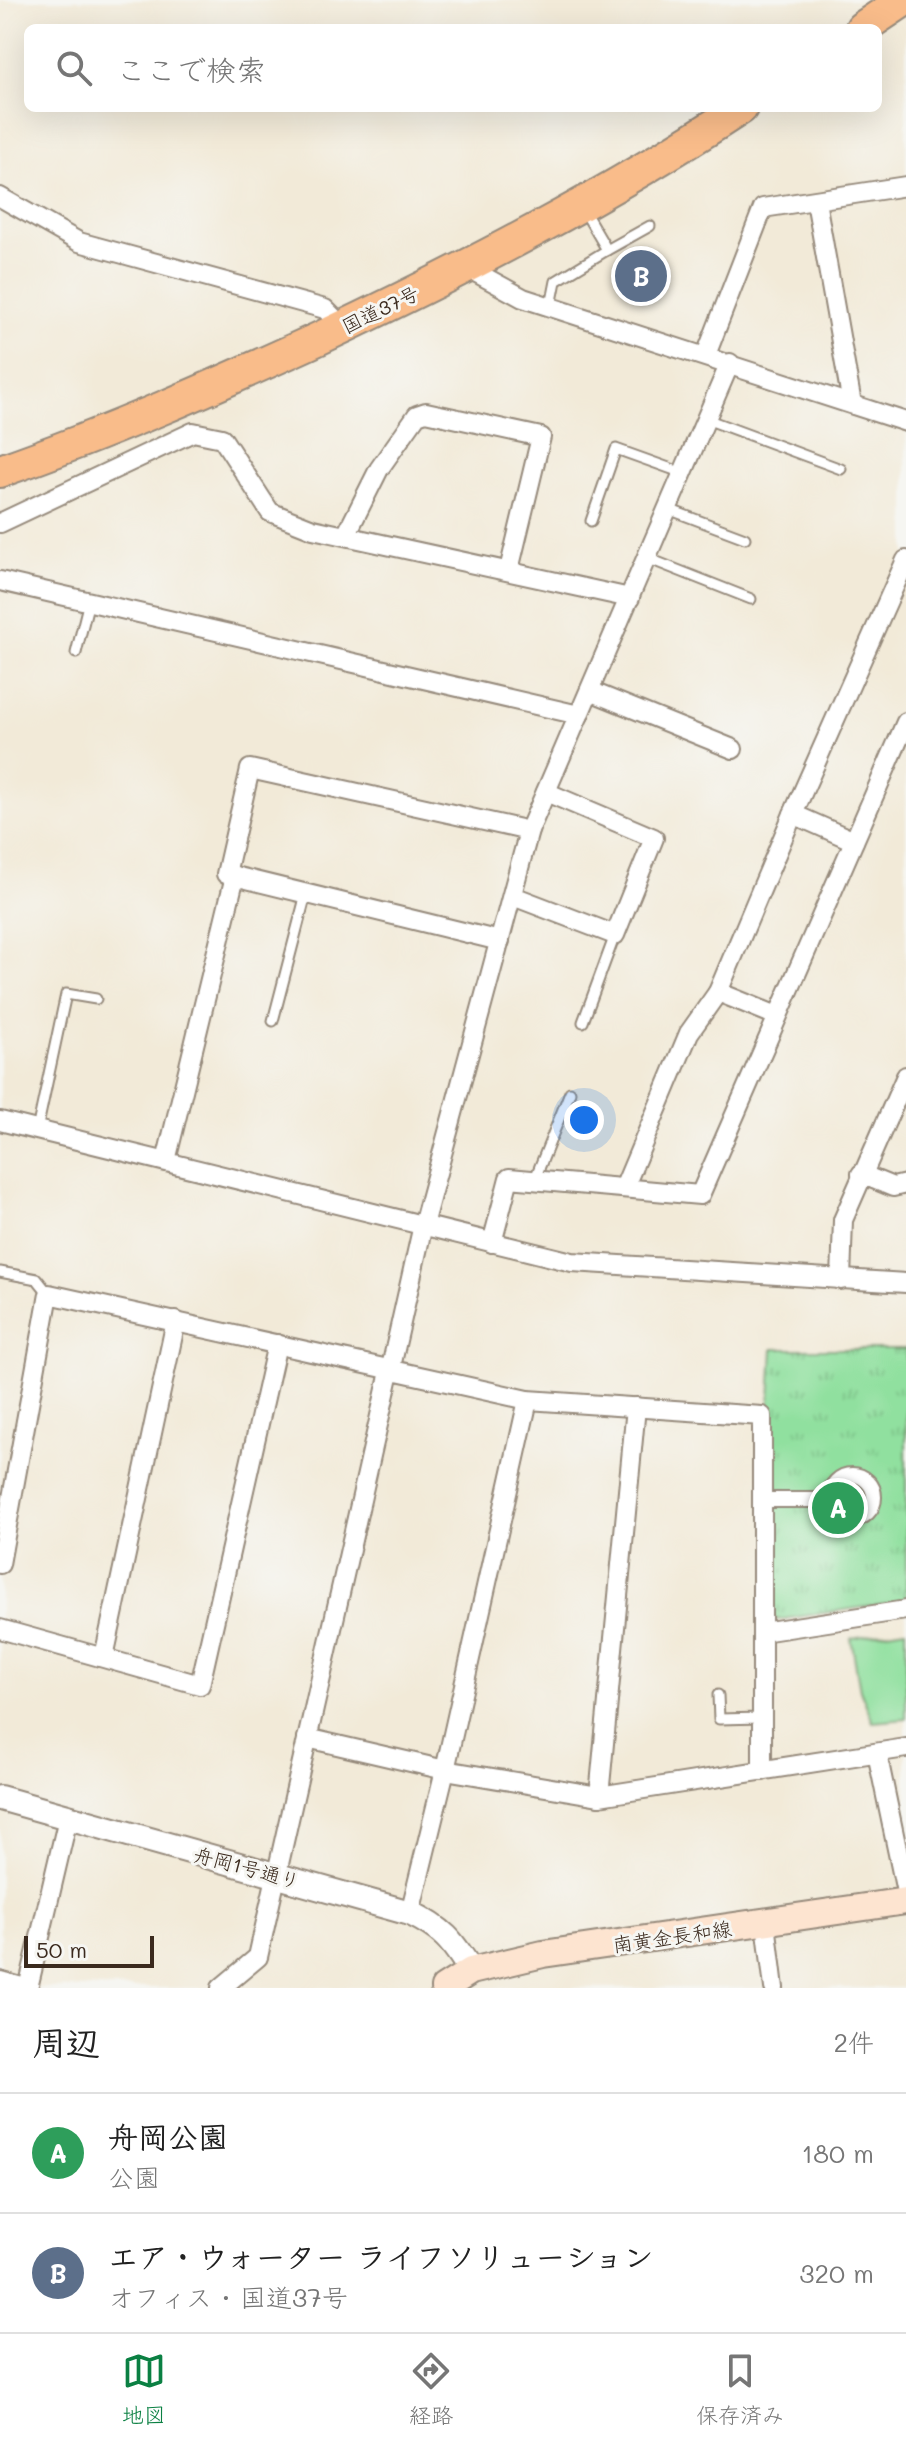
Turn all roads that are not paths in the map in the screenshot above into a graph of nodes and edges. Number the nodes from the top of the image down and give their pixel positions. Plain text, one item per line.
1 (904, 0) edge
2 (868, 24) edge
3 (735, 112) edge
4 (906, 186) edge
5 (0, 197) edge
6 (816, 201) junction
7 (581, 204) junction
8 (650, 226) dead end
9 (607, 250) junction
10 (466, 267) junction
11 (551, 306) junction
12 (343, 327) junction
13 (706, 355) junction
14 (730, 363) junction
15 (852, 404) junction
16 (706, 419) junction
17 (906, 422) edge
18 (841, 469) dead end
19 (0, 471) edge
20 (683, 473) junction
21 (668, 509) junction
22 (591, 521) dead end
23 (0, 523) edge
24 (346, 535) junction
25 (745, 538) dead end
26 (647, 558) junction
27 (906, 560) edge
28 (509, 570) junction
29 (0, 581) edge
30 (630, 598) junction
31 (751, 599) dead end
32 (89, 601) junction
33 (76, 653) dead end
34 (590, 691) junction
35 (579, 715) junction
36 (906, 722) edge
37 (733, 749) dead end
38 (546, 792) junction
39 (793, 814) junction
40 (529, 831) junction
41 (854, 841) junction
42 (235, 876) junction
43 (306, 894) junction
44 (513, 896) junction
45 (615, 935) junction
46 (500, 941) junction
47 (718, 992) junction
48 (96, 999) dead end
49 (777, 1016) junction
50 (273, 1021) dead end
51 (583, 1022) dead end
52 (905, 1082) edge
53 (570, 1092) dead end
54 (0, 1121) edge
55 (37, 1130) junction
56 (166, 1161) junction
57 (861, 1174) junction
58 (534, 1181) junction
59 (906, 1184) edge
60 (624, 1188) junction
61 (423, 1225) junction
62 (492, 1243) junction
63 (0, 1272) edge
64 (841, 1280) junction
65 (906, 1283) edge
66 (49, 1294) junction
67 (176, 1321) junction
68 (277, 1344) junction
69 (390, 1369) junction
70 (528, 1400) junction
71 (636, 1407) junction
72 (761, 1500) junction
73 (831, 1500) dead end
74 (0, 1564) edge
75 (906, 1610) edge
76 (0, 1629) edge
77 (762, 1632) junction
78 (104, 1657) junction
79 (718, 1695) dead end
80 (762, 1718) junction
81 (307, 1738) junction
82 (906, 1748) edge
83 (877, 1753) junction
84 (445, 1770) junction
85 (762, 1771) junction
86 (599, 1796) junction
87 (0, 1798) edge
88 (68, 1818) junction
89 (277, 1876) junction
90 (906, 1892) edge
91 (906, 1901) edge
92 (410, 1913) junction
93 (766, 1923) junction
94 (471, 1971) junction
95 (0, 1981) edge
96 (26, 1988) edge
97 (221, 1988) edge
98 (444, 1988) edge
99 (774, 1988) edge

1 - 2 highway
3 - 7 highway, 国道37号
4 - 6 street
5 - 12 street
6 - 13 street
6 - 15 street
7 - 9 lane
7 - 10 highway, 国道37号
8 - 9 lane
9 - 11 lane
10 - 11 street
10 - 12 highway, 国道37号
11 - 13 street
12 - 19 highway, 国道37号
13 - 14 street
14 - 15 street
14 - 16 street
15 - 17 street
16 - 18 lane
16 - 20 street
20 - 21 street
20 - 22 lane
21 - 25 lane
21 - 26 street
23 - 24 street
24 - 28 street
24 - 28 street
26 - 30 street
26 - 31 lane
27 - 39 street
28 - 30 street
29 - 32 street
30 - 34 street
32 - 33 lane
32 - 35 street
34 - 35 street
34 - 37 street
35 - 38 street
36 - 41 street
38 - 40 street
38 - 45 street
39 - 41 street
39 - 47 street
40 - 42 street
40 - 44 street
41 - 49 street
42 - 43 street
42 - 56 street
43 - 46 street
43 - 50 lane
44 - 45 street
44 - 46 street
45 - 51 lane
46 - 61 street
47 - 49 street
47 - 60 street
48 - 55 lane
49 - 60 street
52 - 57 street
53 - 58 lane
54 - 55 street
55 - 56 street
56 - 61 street
57 - 59 street
57 - 64 street
58 - 60 street
58 - 62 street
61 - 62 street
61 - 69 street
62 - 64 street
63 - 66 lane
64 - 65 street
66 - 67 street
66 - 74 street
67 - 68 street
67 - 78 street
68 - 69 street
68 - 78 street
69 - 70 street
69 - 81 street
70 - 71 street
70 - 84 street
71 - 72 street
71 - 86 street
72 - 73 street
72 - 77 street
75 - 77 street
76 - 78 street
77 - 80 street
79 - 80 lane
80 - 85 street
81 - 84 street
81 - 89 street
82 - 83 street
83 - 85 street
83 - 90 street
84 - 86 street
84 - 92 street
85 - 86 street
87 - 88 street, 舟岡1号通り
88 - 89 street, 舟岡1号通り
88 - 96 street
89 - 92 street, 舟岡1号通り
89 - 97 street
91 - 93 main road, 南黄金長和線
92 - 94 street, 舟岡1号通り
93 - 94 main road, 南黄金長和線
93 - 99 street
94 - 98 main road, 南黄金長和線
95 - 96 street

